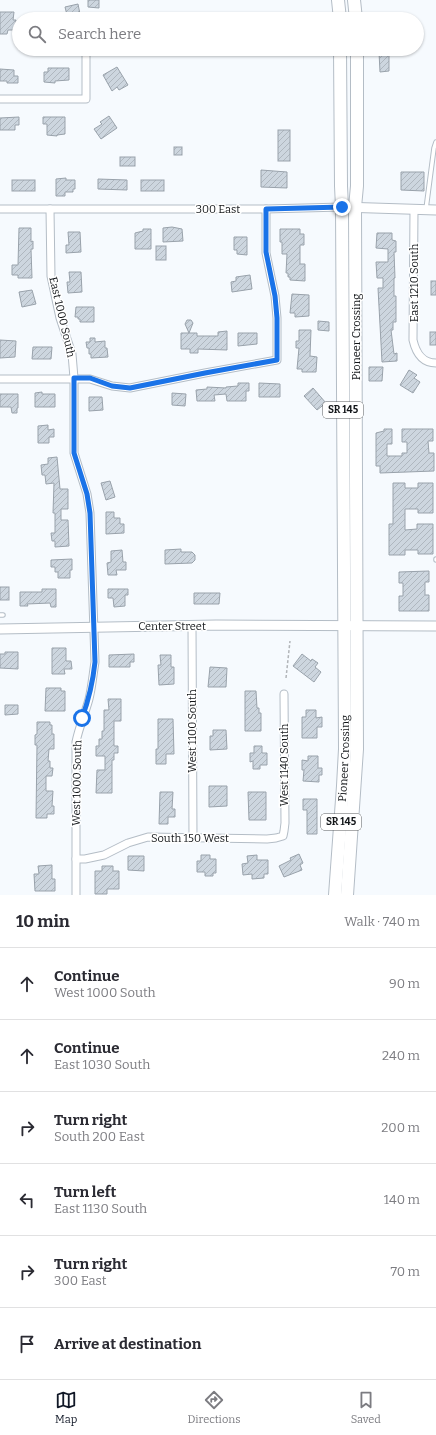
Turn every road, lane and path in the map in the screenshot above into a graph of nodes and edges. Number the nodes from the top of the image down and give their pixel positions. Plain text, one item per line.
1 (338, 0) edge
2 (354, 0) edge
3 (339, 12) edge
4 (355, 12) edge
5 (86, 56) edge
6 (340, 56) edge
7 (357, 56) edge
8 (0, 99) edge
9 (436, 142) edge
10 (342, 207) junction
11 (355, 207) junction
12 (0, 209) edge
13 (50, 209) junction
14 (266, 209) junction
15 (414, 210) junction
16 (425, 210) junction
17 (436, 210) edge
18 (436, 363) edge
19 (0, 378) edge
20 (74, 378) junction
21 (192, 625) junction
22 (344, 625) junction
23 (357, 625) junction
24 (94, 626) junction
25 (436, 626) edge
26 (0, 629) edge
27 (290, 641) dead end
28 (286, 678) dead end
29 (284, 694) dead end
30 (282, 836) joint
31 (193, 838) junction
32 (76, 859) junction
33 (76, 895) edge
34 (335, 895) edge
35 (347, 895) edge

1 - 3 highway
2 - 4 highway
5 - 8 street
6 - 10 highway, Pioneer Crossing / SR 145
7 - 11 highway, Pioneer Crossing / SR 145
9 - 16 lane
10 - 11 street, 300 East
10 - 14 street, 300 East
10 - 22 highway, Pioneer Crossing / SR 145
11 - 15 street, 300 East
11 - 23 highway, Pioneer Crossing / SR 145
12 - 13 street, 300 East
13 - 14 street, 300 East
13 - 20 street, East 1000 South
14 - 20 street
15 - 16 street, 300 East
15 - 18 street, East 1210 South
16 - 17 street, 300 East
19 - 20 street
20 - 24 street, East 1000 South
21 - 22 street, Center Street
21 - 24 street, Center Street
21 - 31 street, West 1100 South
22 - 23 street, Center Street
22 - 34 highway, Pioneer Crossing / SR 145
23 - 25 street
23 - 35 highway, Pioneer Crossing / SR 145
24 - 26 street, Center Street
24 - 32 street, West 1000 South
27 - 28 path
29 - 30 street, West 1140 South
30 - 31 street, South 150 West
31 - 32 street, South 150 West
32 - 33 street, West 1000 South

